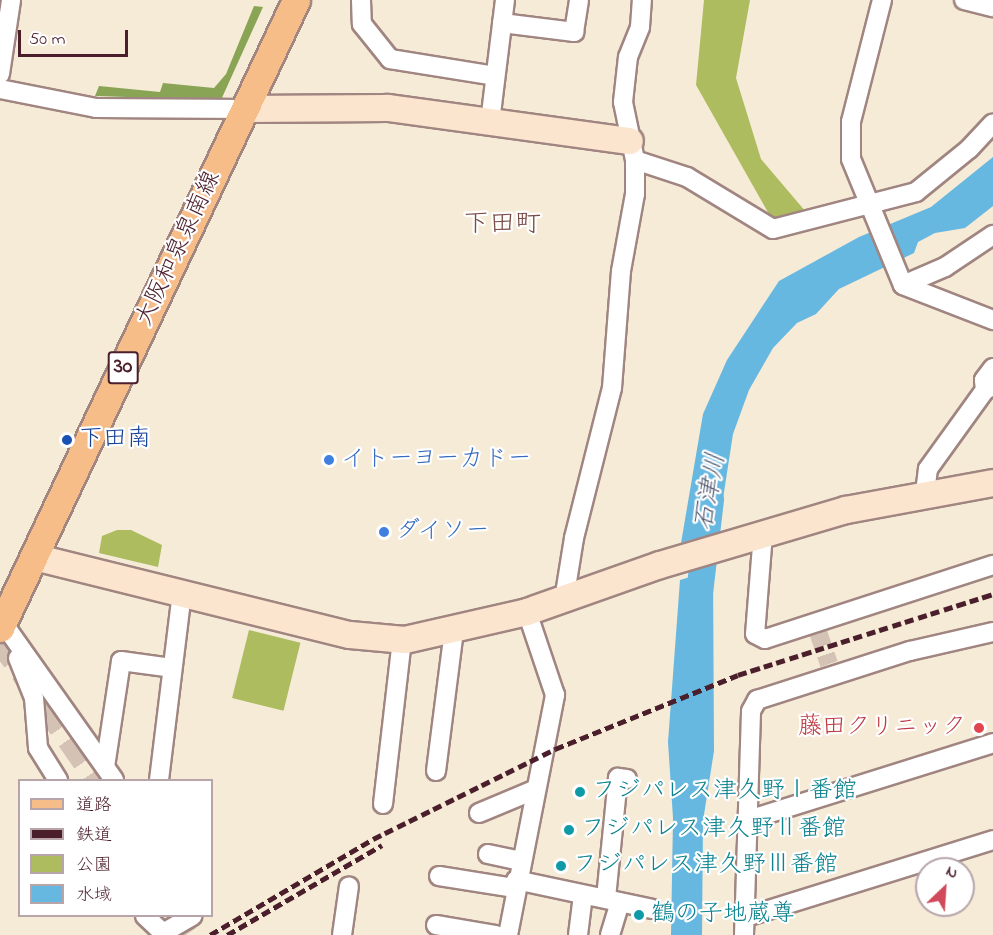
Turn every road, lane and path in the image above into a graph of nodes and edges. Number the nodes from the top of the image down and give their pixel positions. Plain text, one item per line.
1 (11, 0) edge
2 (296, 0) edge
3 (361, 0) edge
4 (505, 0) edge
5 (579, 0) edge
6 (642, 0) edge
7 (882, 0) edge
8 (964, 0) edge
9 (993, 8) edge
10 (502, 23) junction
11 (0, 74) edge
12 (495, 76) junction
13 (0, 89) edge
14 (245, 109) junction
15 (490, 122) junction
16 (993, 123) edge
17 (633, 150) junction
18 (871, 206) junction
19 (993, 235) edge
20 (900, 280) junction
21 (993, 320) edge
22 (993, 368) edge
23 (988, 391) edge
24 (993, 483) edge
25 (925, 494) junction
26 (763, 533) junction
27 (34, 557) junction
28 (993, 565) edge
29 (0, 578) edge
30 (182, 594) junction
31 (564, 600) junction
32 (527, 612) junction
33 (1, 624) edge
34 (453, 631) junction
35 (993, 632) edge
36 (402, 640) junction
37 (172, 668) junction
38 (993, 743) edge
39 (436, 771) dead end
40 (109, 774) edge
41 (57, 779) edge
42 (159, 779) edge
43 (627, 779) dead end
44 (534, 790) junction
45 (383, 804) dead end
46 (479, 813) dead end
47 (748, 820) junction
48 (993, 840) edge
49 (488, 854) dead end
50 (520, 861) junction
51 (439, 876) dead end
52 (515, 884) junction
53 (349, 885) dead end
54 (583, 896) junction
55 (613, 901) junction
56 (652, 909) dead end
57 (147, 917) edge
58 (190, 917) edge
59 (435, 925) dead end
60 (745, 926) edge
61 (342, 935) edge
62 (496, 935) edge
63 (508, 935) edge
64 (578, 935) edge
65 (610, 935) edge

1 - 11 street
2 - 14 main road, 大阪和泉泉南線 / 30
3 - 12 street
4 - 10 street
5 - 10 street
6 - 17 street
7 - 18 street
8 - 9 street
10 - 12 street
12 - 15 street
13 - 14 street
14 - 15 street
14 - 27 main road, 大阪和泉泉南線 / 30
15 - 17 street
16 - 18 street
17 - 18 street
17 - 31 street
18 - 20 street
19 - 20 street
20 - 21 street
22 - 23 street
23 - 25 street
24 - 25 street
25 - 26 street
26 - 28 street
26 - 31 street
27 - 29 main road
27 - 30 street
27 - 33 main road, 大阪和泉泉南線 / 30
30 - 36 street
30 - 37 street
31 - 32 street
32 - 34 street
32 - 44 street
33 - 40 street
33 - 41 street
34 - 36 street
34 - 39 street
35 - 47 street
36 - 45 street
37 - 40 street
37 - 42 street
38 - 47 street
43 - 55 street
44 - 46 street
44 - 50 street
47 - 60 street
48 - 60 street
49 - 50 street
50 - 52 street
51 - 52 street
52 - 54 street
52 - 63 street
53 - 61 street
54 - 55 street
54 - 64 street
55 - 56 street
55 - 65 street
57 - 58 street
59 - 62 street

